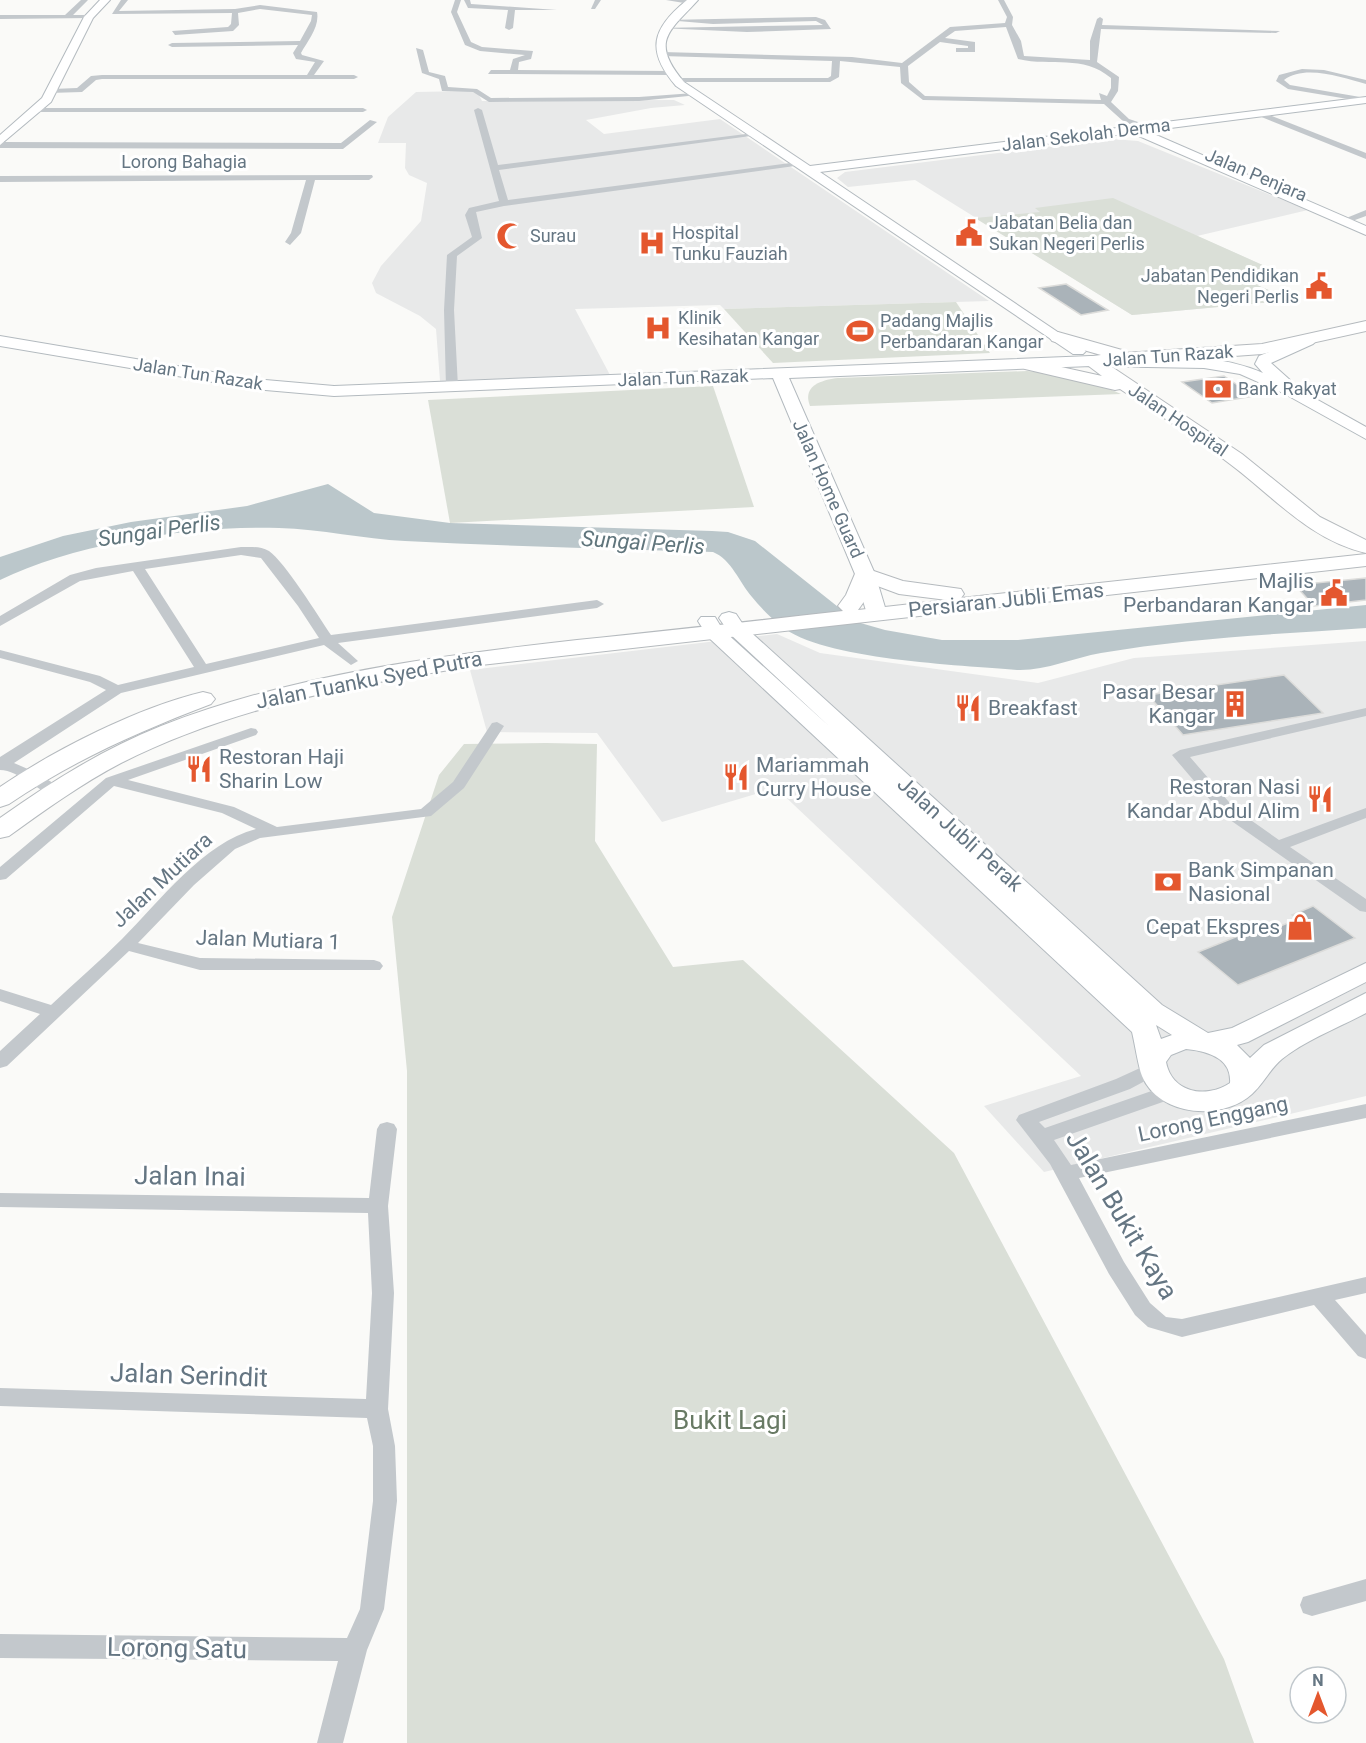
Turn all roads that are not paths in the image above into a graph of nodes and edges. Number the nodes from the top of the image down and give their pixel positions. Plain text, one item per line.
1 (85, 0) edge
2 (105, 0) edge
3 (126, 0) edge
4 (458, 0) edge
5 (467, 0) edge
6 (546, 0) edge
7 (598, 0) edge
8 (1002, 0) edge
9 (665, 1) edge
10 (691, 1) edge
11 (512, 8) junction
12 (593, 8) dead end
13 (542, 9) junction
14 (554, 10) dead end
15 (235, 11) junction
16 (179, 13) junction
17 (68, 16) junction
18 (0, 17) edge
19 (89, 17) junction
20 (666, 24) junction
21 (1008, 26) junction
22 (509, 28) dead end
23 (1276, 31) dead end
24 (175, 33) junction
25 (936, 39) junction
26 (304, 43) junction
27 (419, 50) dead end
28 (959, 50) dead end
29 (663, 54) junction
30 (836, 59) junction
31 (1094, 61) junction
32 (904, 65) junction
33 (514, 71) junction
34 (491, 72) dead end
35 (309, 77) junction
36 (354, 77) dead end
37 (673, 77) junction
38 (1366, 82) edge
39 (52, 92) junction
40 (1096, 92) dead end
41 (691, 93) junction
42 (1366, 100) edge
43 (1106, 102) junction
44 (38, 110) junction
45 (363, 110) dead end
46 (478, 110) dead end
47 (1262, 114) junction
48 (373, 122) dead end
49 (1138, 128) junction
50 (754, 135) junction
51 (0, 143) edge
52 (1363, 154) edge
53 (798, 165) junction
54 (837, 165) junction
55 (494, 168) junction
56 (369, 177) dead end
57 (311, 178) junction
58 (0, 179) edge
59 (822, 180) junction
60 (504, 202) junction
61 (1354, 217) edge
62 (1366, 222) edge
63 (1366, 231) edge
64 (290, 242) dead end
65 (1366, 326) edge
66 (1058, 337) junction
67 (0, 341) edge
68 (1308, 341) junction
69 (1167, 359) junction
70 (1091, 361) junction
71 (1025, 364) junction
72 (839, 372) junction
73 (779, 374) junction
74 (710, 377) junction
75 (453, 387) junction
76 (1130, 389) junction
77 (1291, 392) junction
78 (788, 398) junction
79 (1366, 434) edge
80 (1236, 459) junction
81 (1342, 540) junction
82 (1365, 540) edge
83 (1366, 560) edge
84 (137, 566) junction
85 (1266, 567) junction
86 (865, 574) junction
87 (953, 594) junction
88 (597, 604) dead end
89 (866, 610) junction
90 (0, 622) edge
91 (722, 626) junction
92 (327, 640) junction
93 (0, 654) edge
94 (351, 661) junction
95 (202, 669) junction
96 (116, 690) junction
97 (1366, 712) edge
98 (497, 726) dead end
99 (251, 732) dead end
100 (1, 763) edge
101 (32, 776) junction
102 (111, 781) junction
103 (55, 791) junction
104 (0, 799) edge
105 (1366, 813) edge
106 (0, 830) edge
107 (276, 832) junction
108 (1277, 846) junction
109 (0, 875) edge
110 (1366, 907) edge
111 (126, 945) junction
112 (374, 966) dead end
113 (1366, 971) edge
114 (0, 995) edge
115 (1366, 1002) edge
116 (53, 1012) junction
117 (1204, 1041) junction
118 (0, 1062) edge
119 (1152, 1063) junction
120 (1243, 1087) junction
121 (1170, 1092) junction
122 (1366, 1111) edge
123 (387, 1129) dead end
124 (1043, 1136) junction
125 (1069, 1173) junction
126 (0, 1200) edge
127 (378, 1206) junction
128 (1366, 1285) edge
129 (1319, 1298) junction
130 (1366, 1350) edge
131 (1, 1402) edge
132 (376, 1409) junction
133 (1366, 1590) edge
134 (1312, 1605) dead end
135 (0, 1646) edge
136 (354, 1650) junction
137 (330, 1743) edge

1 - 17 street
2 - 19 street
3 - 16 street
4 - 33 street
5 - 11 street
6 - 13 street
7 - 12 street
8 - 21 street
9 - 10 street
10 - 20 street
11 - 13 street
11 - 22 street
13 - 14 street
15 - 16 street
15 - 24 street
15 - 26 street
16 - 24 street
17 - 18 street
17 - 19 street
19 - 39 street
20 - 20 street
20 - 29 street
21 - 25 street
21 - 31 street
23 - 31 street
24 - 26 street
25 - 28 street
25 - 32 street
26 - 35 street
27 - 41 street
29 - 30 street
29 - 37 street
30 - 32 street
30 - 37 street
31 - 43 street
32 - 43 street
33 - 34 street
33 - 37 street
35 - 36 street
35 - 39 street
37 - 41 street, Jalan Hospital
38 - 42 street
39 - 44 street
40 - 43 street
41 - 50 street, Jalan Hospital
42 - 47 street, Jalan Sekolah Derma
43 - 49 street
44 - 45 street
44 - 51 street
46 - 55 street
47 - 49 street, Jalan Sekolah Derma
47 - 52 street
48 - 51 street
49 - 54 street, Jalan Sekolah Derma
49 - 61 street
50 - 53 street, Jalan Hospital
50 - 55 street
53 - 54 street, Jalan Sekolah Derma
53 - 54 street
53 - 59 street, Jalan Hospital
53 - 60 street
54 - 59 street
55 - 60 street
56 - 57 street, Lorong Bahagia
57 - 58 street, Lorong Bahagia
57 - 64 street
59 - 66 street, Jalan Hospital
60 - 75 street
61 - 62 street
61 - 63 street
65 - 68 main road, Jalan Tun Razak
66 - 69 main road
66 - 70 street, Jalan Hospital
66 - 71 street
67 - 75 street, Jalan Tun Razak
68 - 69 main road, Jalan Tun Razak
68 - 77 street
69 - 70 main road, Jalan Tun Razak
69 - 76 main road
69 - 77 street
70 - 71 street, Jalan Tun Razak
70 - 76 main road, Jalan Hospital
71 - 72 street, Jalan Tun Razak
71 - 76 main road
72 - 73 street, Jalan Tun Razak
72 - 78 street
73 - 74 street, Jalan Tun Razak
73 - 78 street, Jalan Home Guard
74 - 75 street, Jalan Tun Razak
74 - 78 street
76 - 80 main road, Jalan Hospital
77 - 79 street
78 - 86 street, Jalan Home Guard
80 - 81 main road, Jalan Hospital
80 - 82 main road
81 - 82 main road, Jalan Hospital
81 - 85 main road, Persiaran Jubli Emas
83 - 85 main road, Persiaran Jubli Emas
84 - 90 street
84 - 92 street
84 - 95 street
85 - 87 main road, Persiaran Jubli Emas
85 - 89 main road, Persiaran Jubli Emas
86 - 87 main road
86 - 89 main road
87 - 89 main road, Persiaran Jubli Emas
88 - 92 street
89 - 91 main road, Jalan Tuanku Syed Putra
91 - 94 main road, Jalan Tuanku Syed Putra
91 - 103 main road, Jalan Tuanku Syed Putra
91 - 117 street, Jalan Jubli Perak
91 - 119 street, Jalan Jubli Perak
92 - 94 street
92 - 95 street
93 - 96 street
94 - 101 main road, Jalan Tuanku Syed Putra
95 - 96 street
96 - 100 street
97 - 108 street
98 - 107 street, Jalan Mutiara
99 - 102 street
100 - 101 street
101 - 103 street
101 - 104 main road, Jalan Tuanku Syed Putra
102 - 107 street
102 - 109 street
103 - 106 main road, Jalan Tuanku Syed Putra
105 - 108 street
107 - 111 street, Jalan Mutiara
108 - 110 street
111 - 112 street, Jalan Mutiara 1
111 - 116 street, Jalan Mutiara
113 - 117 street
114 - 116 street
115 - 120 street
116 - 118 street, Jalan Mutiara
117 - 119 street
117 - 120 street
119 - 121 street
119 - 124 street, Jalan Bukit Kaya
120 - 121 street
121 - 124 street
122 - 125 street, Lorong Enggang
123 - 127 street
124 - 125 street, Jalan Bukit Kaya
125 - 129 street, Jalan Bukit Kaya
126 - 127 street, Jalan Inai
127 - 132 street
128 - 129 street, Jalan Bukit Kaya
129 - 130 street
131 - 132 street, Jalan Serindit
132 - 136 street
133 - 134 street
135 - 136 street, Lorong Satu
136 - 137 street

